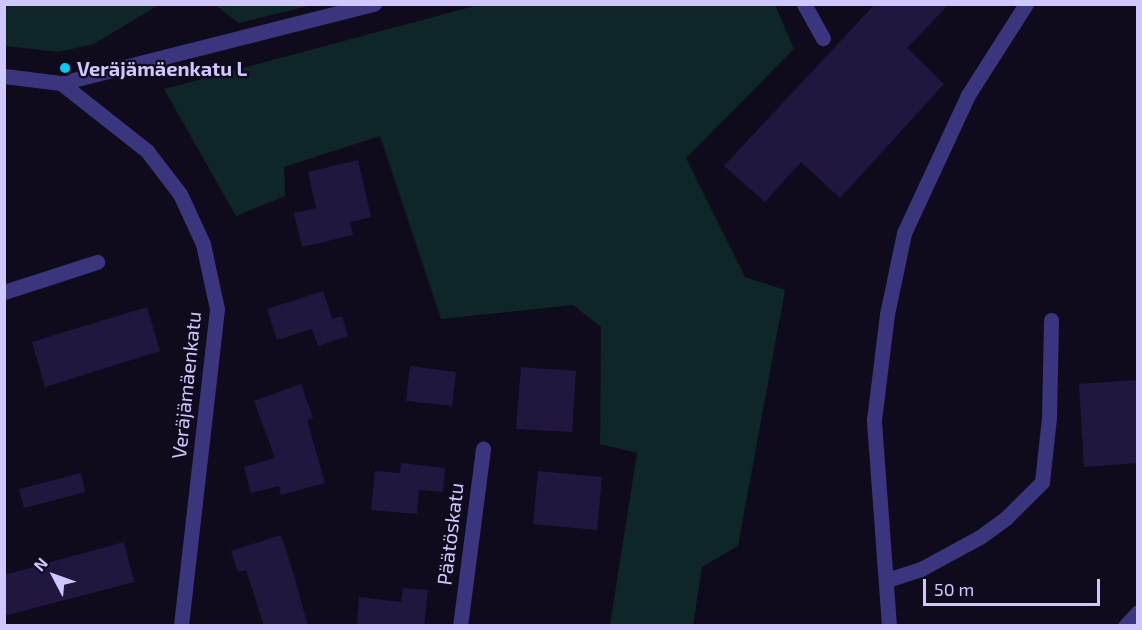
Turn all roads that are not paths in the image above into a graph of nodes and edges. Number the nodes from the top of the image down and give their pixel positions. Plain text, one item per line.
1 (374, 4) edge
2 (804, 4) edge
3 (1026, 4) edge
4 (823, 38) dead end
5 (4, 76) edge
6 (61, 83) junction
7 (97, 261) dead end
8 (4, 292) edge
9 (1051, 320) dead end
10 (483, 448) dead end
11 (887, 580) junction
12 (1137, 612) edge
13 (181, 626) edge
14 (460, 626) edge
15 (889, 626) edge
16 (1125, 626) edge

1 - 6 street
2 - 4 street
3 - 11 street
5 - 6 street
6 - 13 street, Veräjämäenkatu
7 - 8 street
9 - 11 street
10 - 14 street, Päätöskatu
11 - 15 street
12 - 16 street

